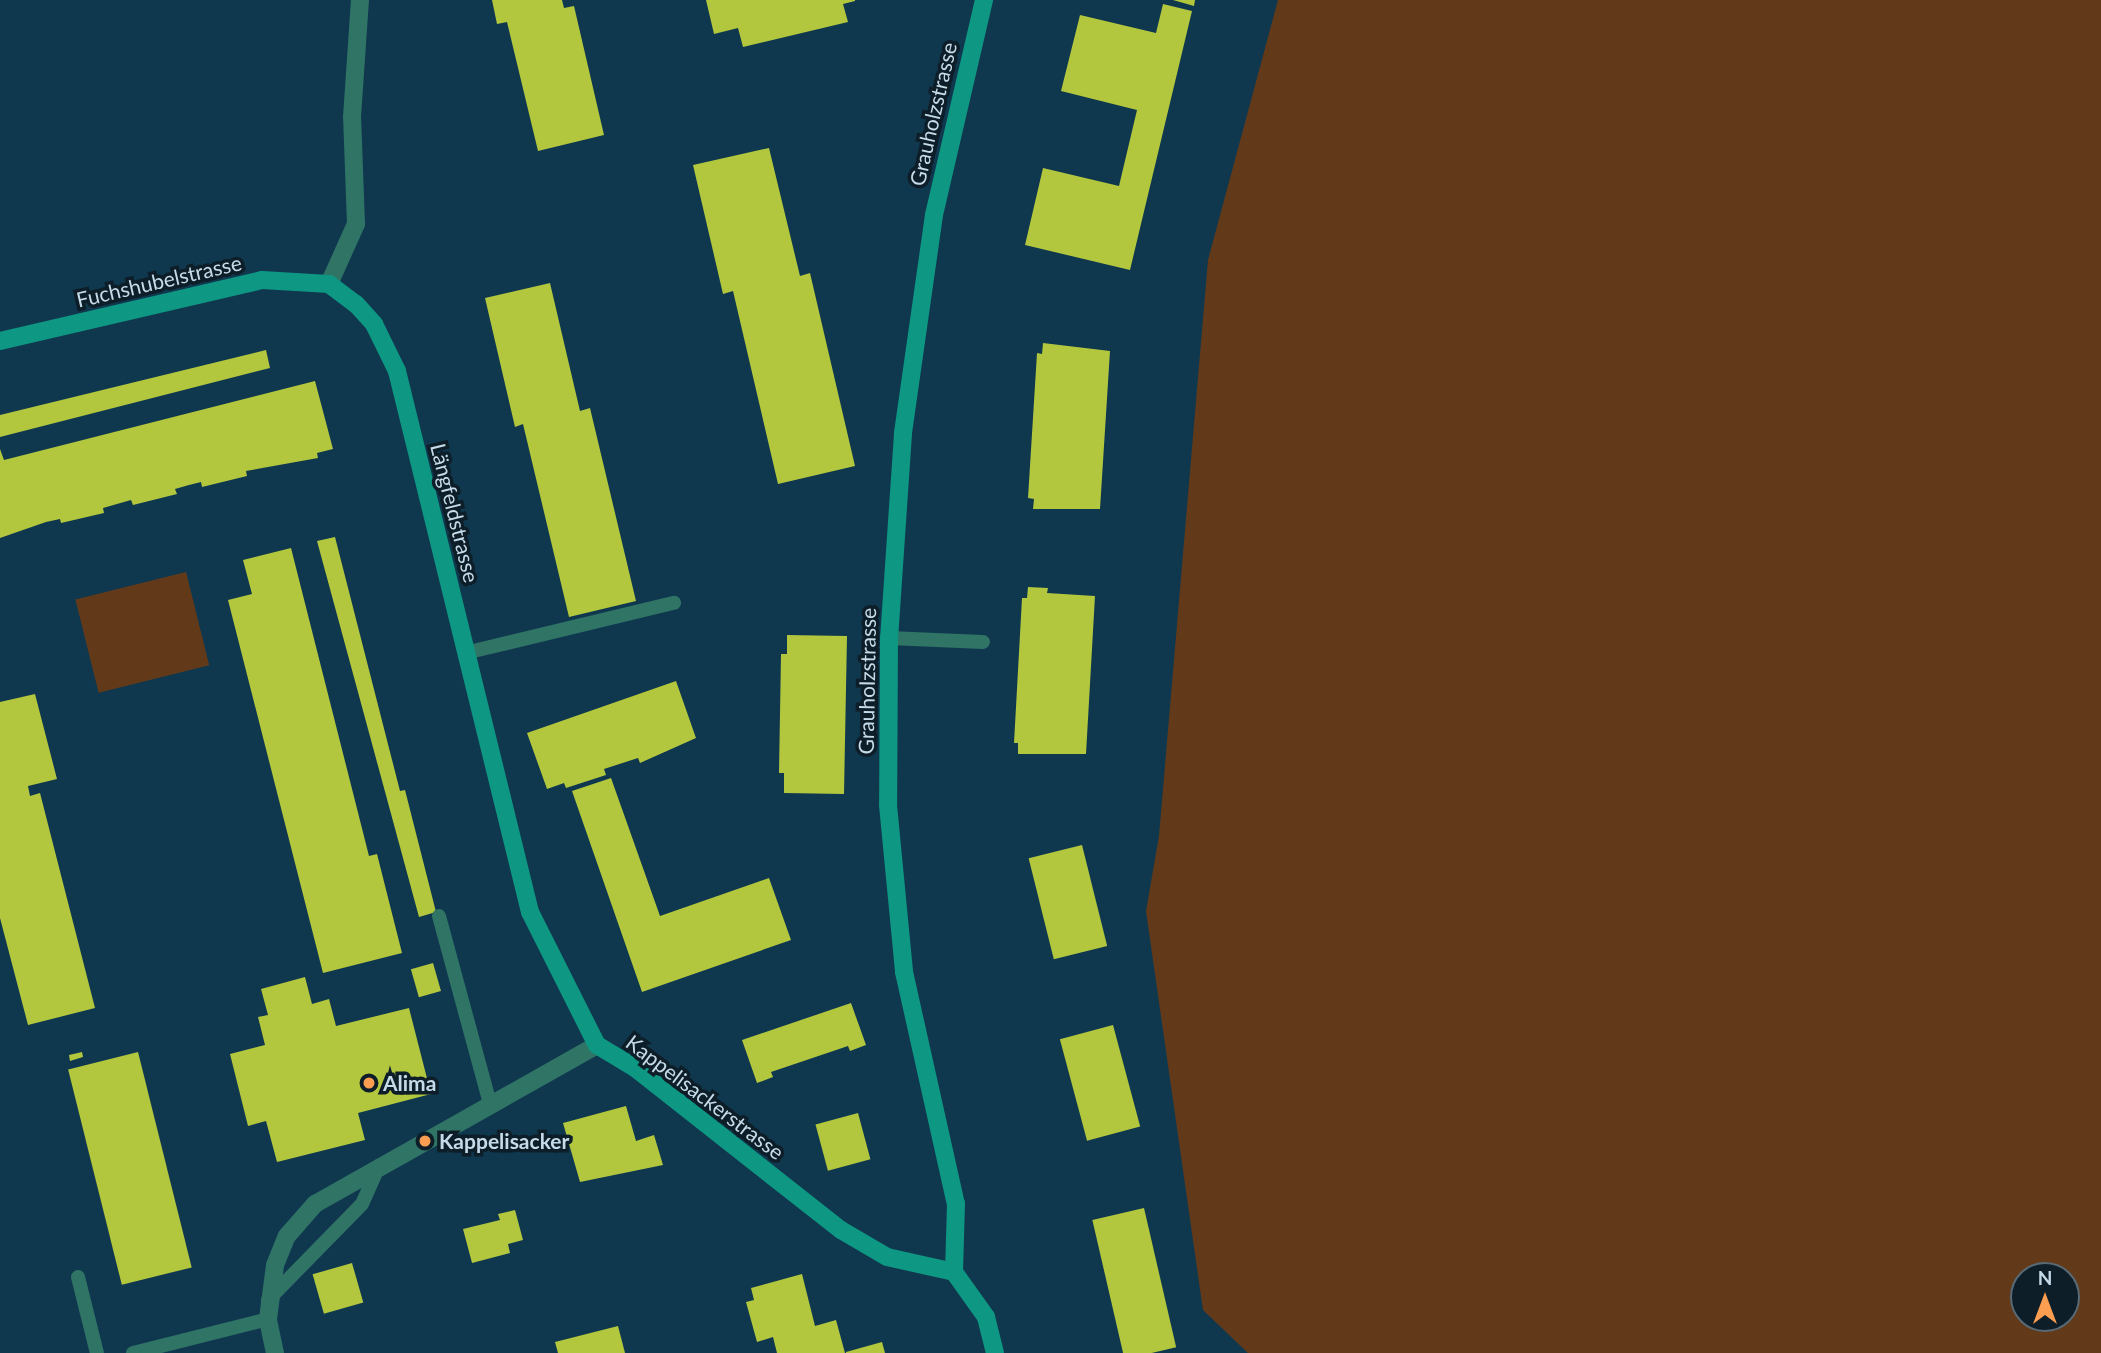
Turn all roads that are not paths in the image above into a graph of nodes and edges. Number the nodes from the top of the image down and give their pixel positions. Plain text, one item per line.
1 (360, 0) edge
2 (984, 0) edge
3 (329, 284) junction
4 (0, 341) edge
5 (674, 603) dead end
6 (889, 638) junction
7 (983, 642) dead end
8 (465, 653) junction
9 (439, 916) dead end
10 (597, 1045) junction
11 (490, 1104) junction
12 (380, 1165) junction
13 (954, 1272) junction
14 (78, 1277) dead end
15 (268, 1300) junction
16 (268, 1319) junction
17 (97, 1353) edge
18 (133, 1353) edge
19 (275, 1353) edge
20 (995, 1353) edge

1 - 3 street
2 - 6 street, Grauholzstrasse
3 - 4 street, Fuchshubelstrasse
3 - 8 street, Längfeldstrasse
5 - 8 lane
6 - 7 lane
6 - 13 street, Grauholzstrasse
8 - 10 street, Längfeldstrasse
9 - 11 lane
10 - 11 street, Kappelisackerstrasse
10 - 13 street, Kappelisackerstrasse
11 - 12 street, Kappelisackerstrasse
12 - 15 lane
12 - 15 street, Kappelisackerstrasse
13 - 20 street
14 - 17 lane
15 - 16 street, Kappelisackerstrasse
16 - 18 lane
16 - 19 street, Kappelisackerstrasse

